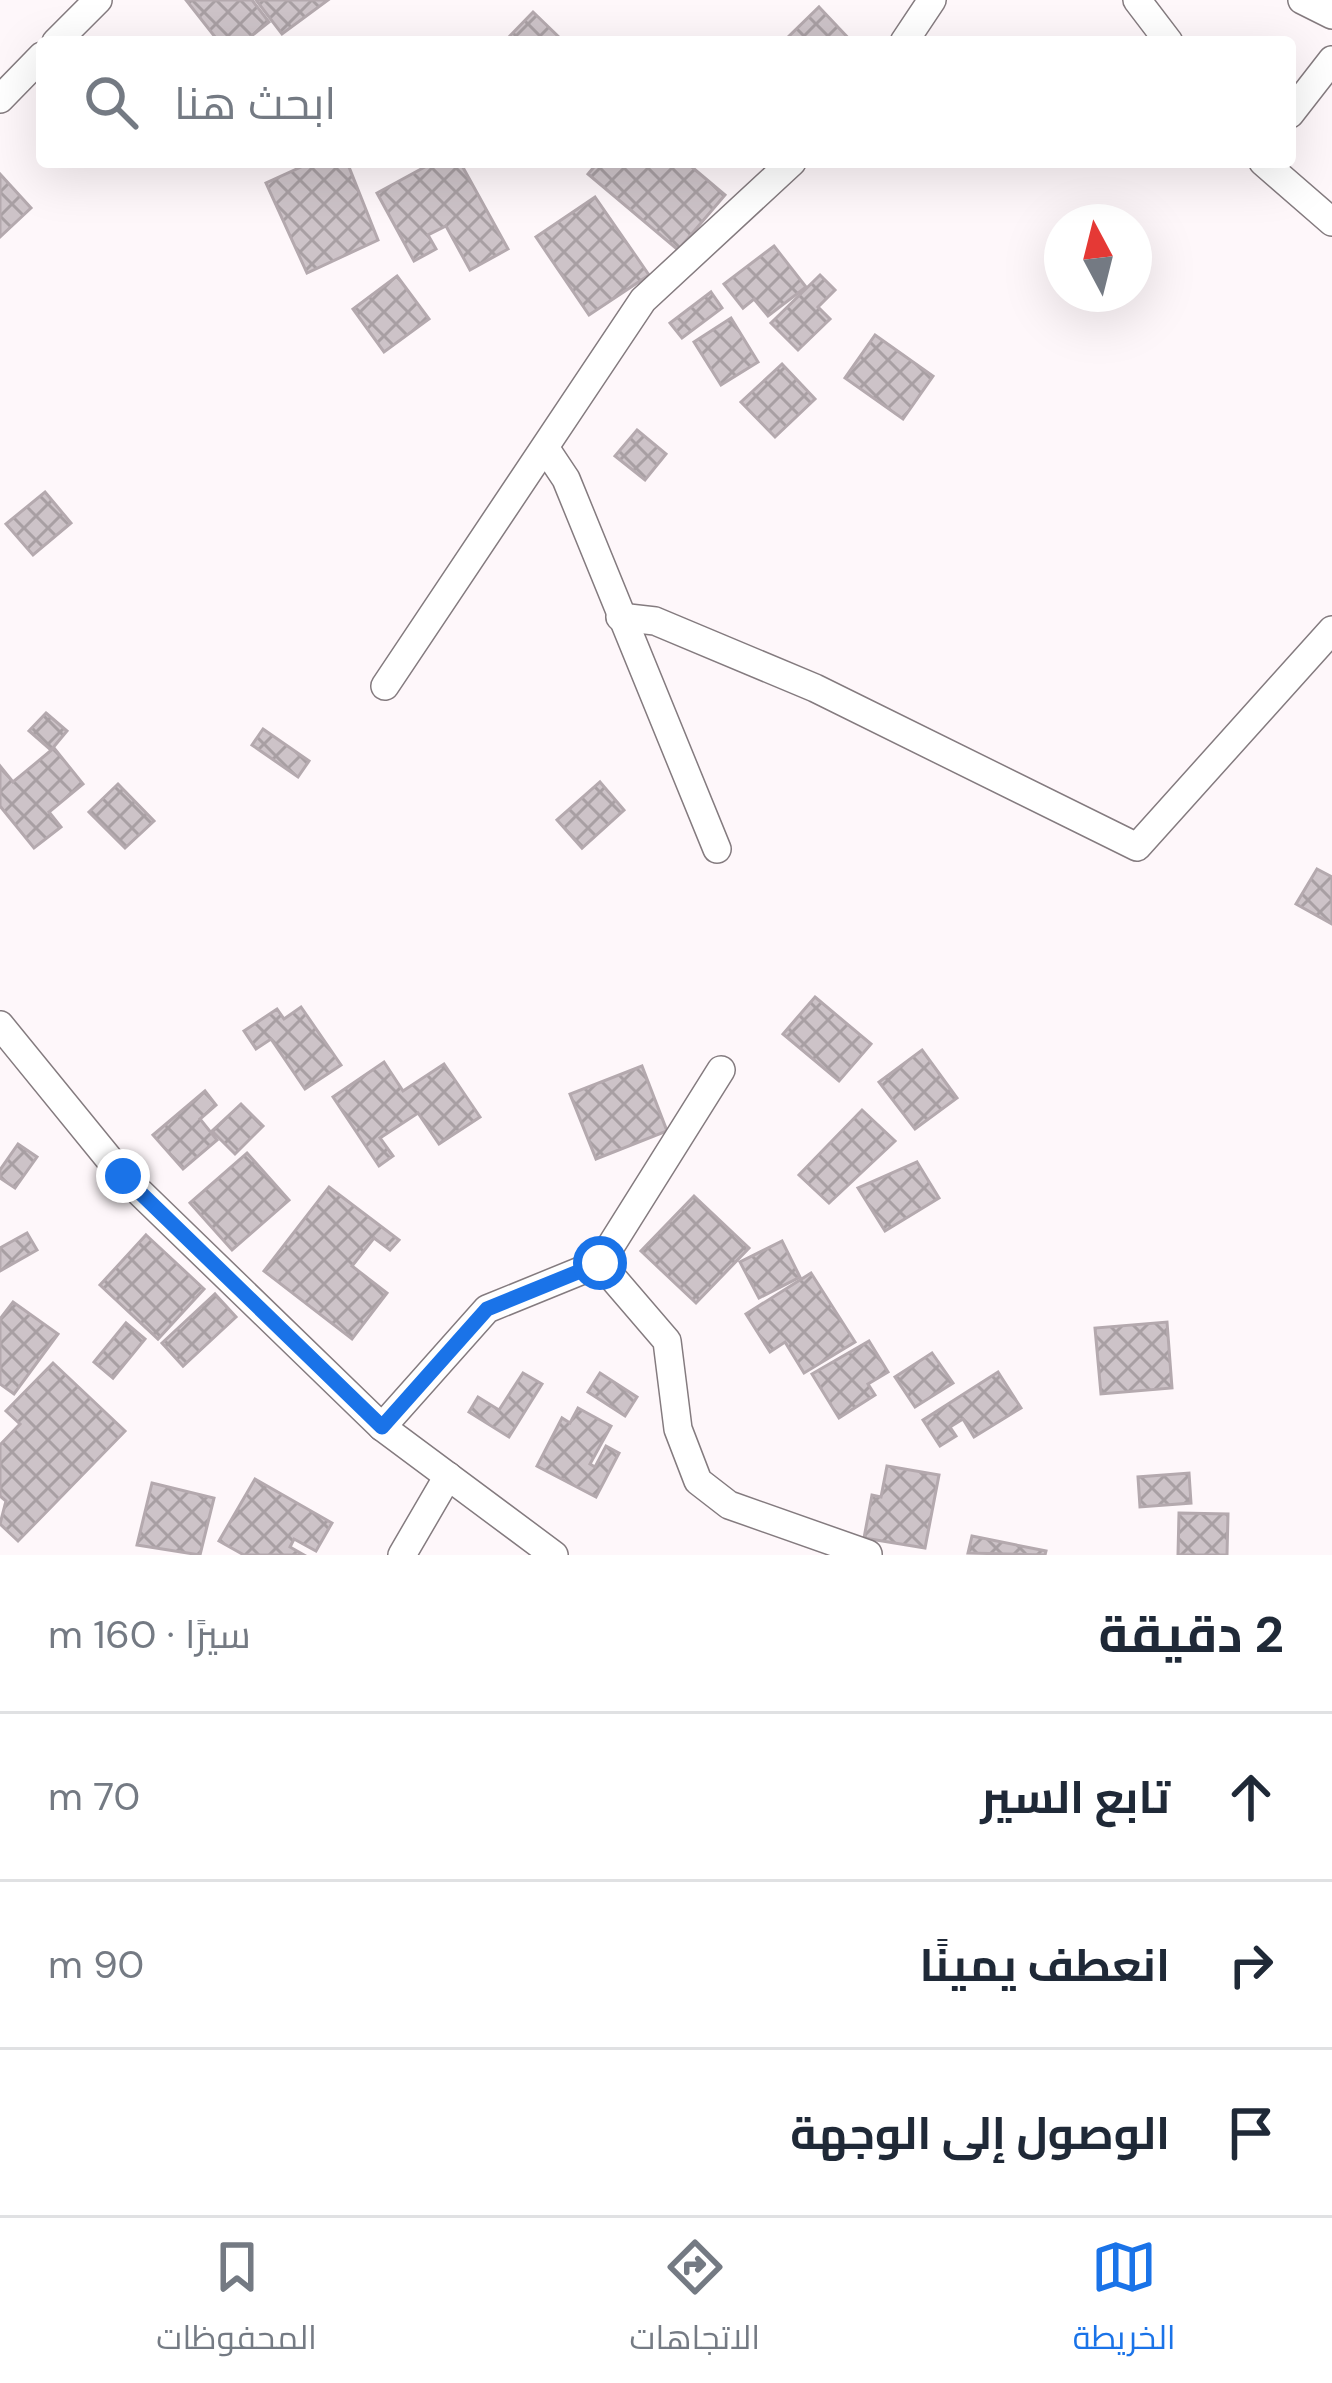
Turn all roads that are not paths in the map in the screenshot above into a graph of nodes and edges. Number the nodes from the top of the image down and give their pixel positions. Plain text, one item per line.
1 (98, 0) edge
2 (932, 0) edge
3 (1137, 0) edge
4 (1302, 0) edge
5 (1332, 15) edge
6 (62, 36) edge
7 (908, 36) edge
8 (1164, 36) edge
9 (1332, 60) edge
10 (36, 62) edge
11 (0, 99) edge
12 (1296, 106) edge
13 (786, 168) edge
14 (1270, 168) edge
15 (1332, 222) edge
16 (546, 449) junction
17 (620, 616) junction
18 (1332, 630) edge
19 (385, 686) dead end
20 (717, 849) dead end
21 (0, 1025) edge
22 (722, 1070) dead end
23 (600, 1263) junction
24 (382, 1427) junction
25 (448, 1476) junction
26 (868, 1554) edge
27 (402, 1555) edge
28 (554, 1555) edge

1 - 6 street
2 - 7 street
3 - 8 street
4 - 5 street
9 - 12 street
10 - 11 street
13 - 16 street
14 - 15 street
16 - 17 street
16 - 19 street
17 - 18 street
17 - 20 street
21 - 24 street
22 - 23 street
23 - 24 street
23 - 26 street
24 - 25 street
25 - 27 street
25 - 28 street

